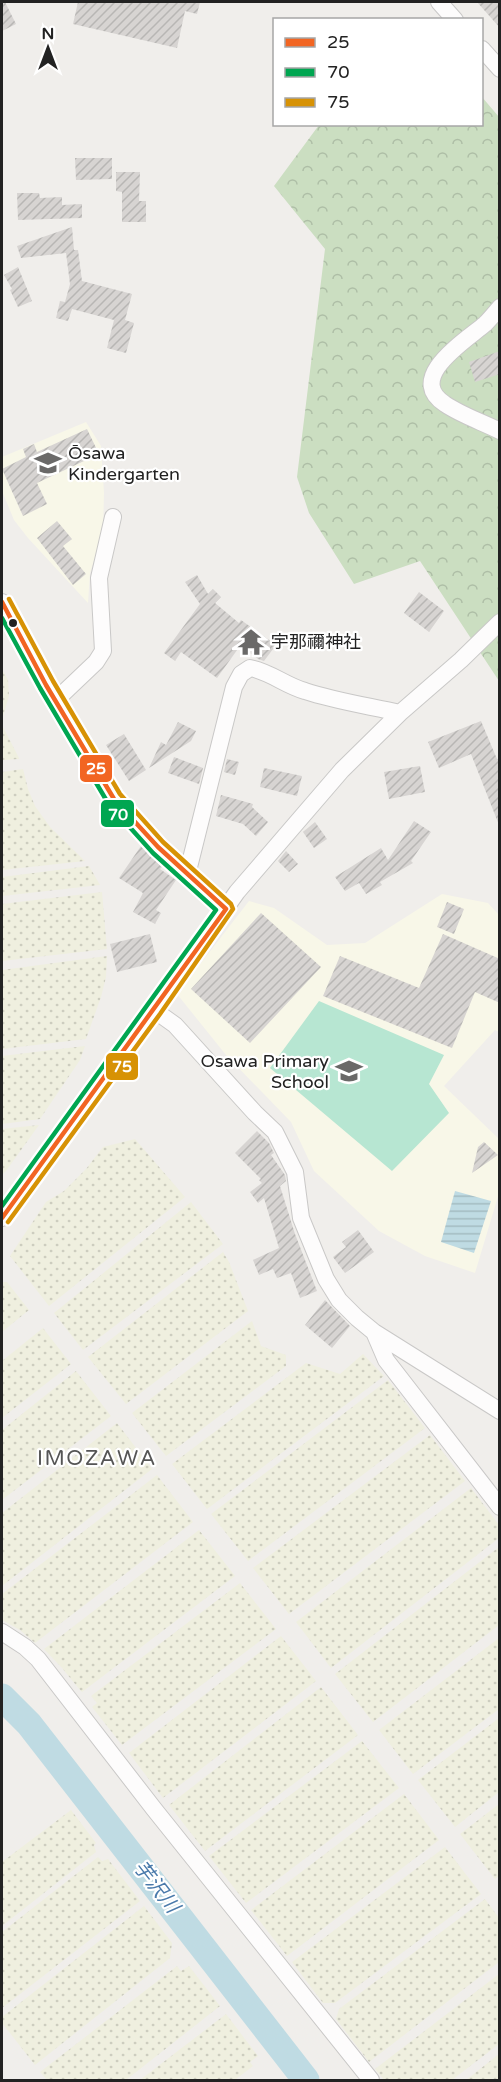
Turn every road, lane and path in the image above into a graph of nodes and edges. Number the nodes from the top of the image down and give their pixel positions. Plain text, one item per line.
1 (441, 2) edge
2 (453, 18) edge
3 (483, 50) edge
4 (500, 69) edge
5 (500, 307) edge
6 (500, 431) edge
7 (112, 517) dead end
8 (2, 602) edge
9 (500, 622) edge
10 (55, 701) junction
11 (400, 713) junction
12 (187, 875) junction
13 (226, 909) junction
14 (154, 1010) junction
15 (2, 1218) edge
16 (374, 1332) junction
17 (500, 1410) edge
18 (500, 1507) edge
19 (2, 1632) edge
20 (371, 2080) edge

1 - 2 street
3 - 4 street
5 - 6 street
7 - 10 street
8 - 10 street
9 - 11 street
10 - 12 street
11 - 12 street
11 - 13 street
12 - 13 street
13 - 14 street
14 - 15 street
14 - 16 street
16 - 17 street
16 - 18 street
19 - 20 street

